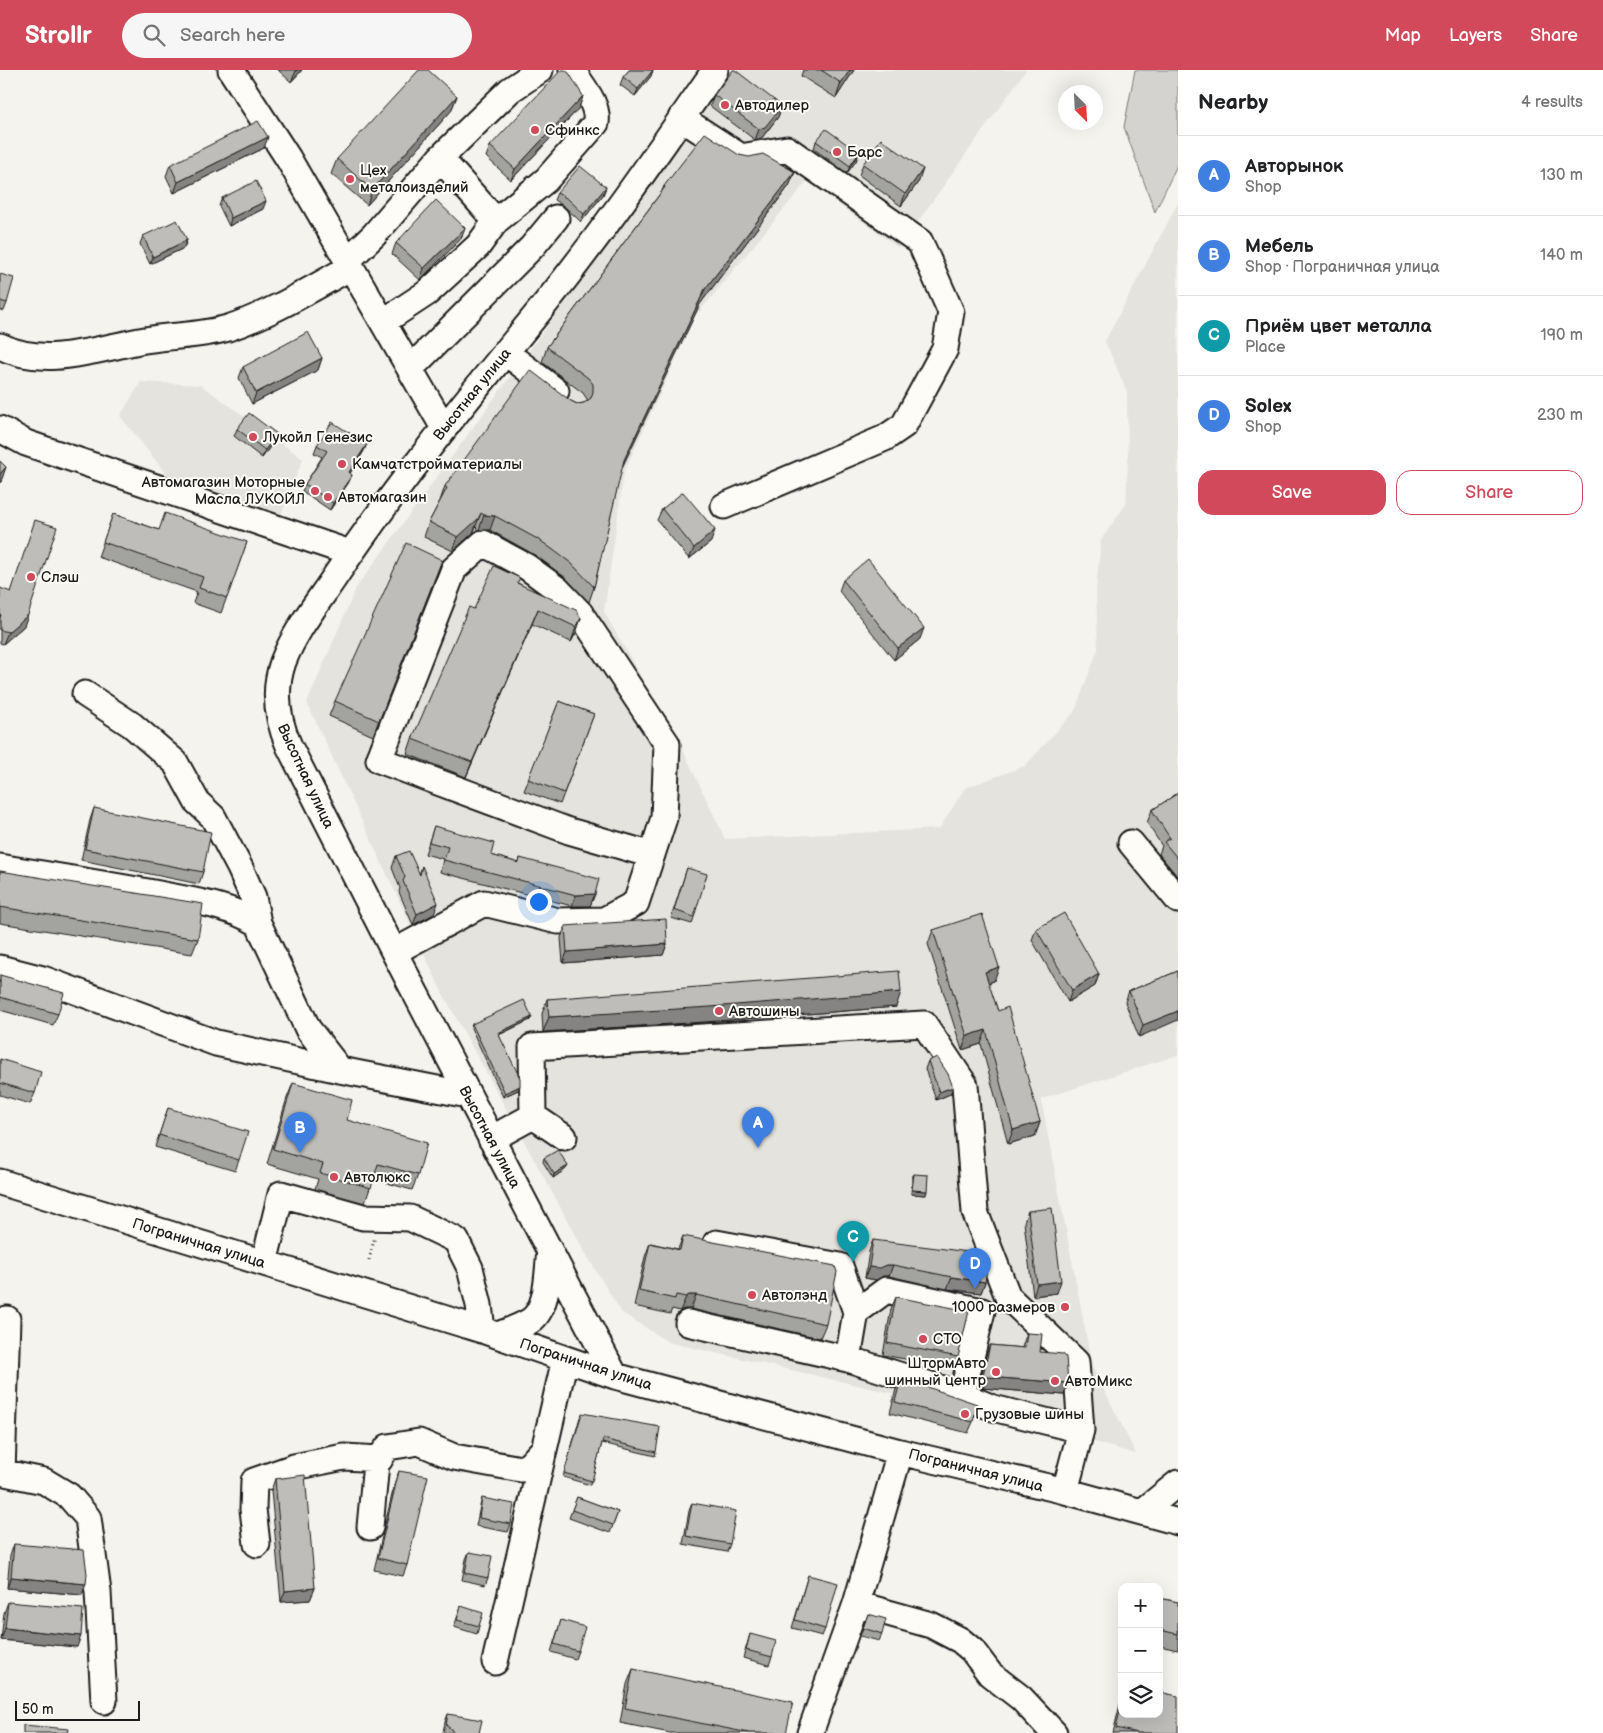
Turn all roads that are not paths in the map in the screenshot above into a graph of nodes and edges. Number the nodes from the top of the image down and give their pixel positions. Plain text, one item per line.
1 (231, 70) edge
2 (540, 70) edge
3 (572, 70) edge
4 (715, 70) edge
5 (681, 118) junction
6 (440, 158) junction
7 (556, 218) dead end
8 (496, 221) junction
9 (349, 264) junction
10 (383, 322) junction
11 (0, 346) edge
12 (505, 352) junction
13 (410, 369) junction
14 (574, 404) edge
15 (444, 428) junction
16 (0, 429) edge
17 (724, 506) dead end
18 (350, 553) junction
19 (84, 694) dead end
20 (1131, 844) dead end
21 (652, 855) junction
22 (0, 867) edge
23 (1178, 900) edge
24 (258, 923) junction
25 (394, 952) junction
26 (0, 968) edge
27 (340, 1070) junction
28 (468, 1095) junction
29 (533, 1116) junction
30 (564, 1137) dead end
31 (491, 1139) junction
32 (0, 1182) edge
33 (694, 1239) edge
34 (550, 1251) junction
35 (264, 1263) junction
36 (1008, 1297) junction
37 (982, 1311) junction
38 (856, 1312) junction
39 (7, 1319) dead end
40 (688, 1323) dead end
41 (490, 1333) junction
42 (565, 1359) junction
43 (848, 1359) junction
44 (616, 1376) junction
45 (962, 1394) junction
46 (1081, 1430) junction
47 (543, 1450) junction
48 (900, 1452) junction
49 (380, 1459) junction
50 (1, 1472) edge
51 (1178, 1483) edge
52 (1065, 1491) junction
53 (1142, 1512) junction
54 (1178, 1522) edge
55 (370, 1527) dead end
56 (258, 1544) dead end
57 (856, 1604) junction
58 (496, 1662) dead end
59 (104, 1701) dead end
60 (810, 1733) edge
61 (1054, 1733) edge

1 - 9 street
2 - 6 street
3 - 8 street
4 - 5 street, Высотная улица
5 - 12 street, Высотная улица
5 - 17 street
6 - 8 street
6 - 9 street
7 - 13 street
8 - 10 street
9 - 10 street
9 - 11 street
10 - 13 street
12 - 14 street
12 - 15 street, Высотная улица
13 - 15 street
15 - 18 street, Высотная улица
16 - 18 street
18 - 25 street, Высотная улица
19 - 24 street
20 - 23 street
21 - 21 street
21 - 25 street
22 - 24 street
24 - 27 street
25 - 28 street, Высотная улица
26 - 27 street
27 - 28 street
28 - 31 street, Высотная улица
29 - 30 street
29 - 31 street
29 - 36 street
31 - 34 street, Высотная улица
32 - 35 street, Пограничная улица
33 - 38 street
34 - 41 street
34 - 44 street, Высотная улица
35 - 41 street, Пограничная улица
35 - 41 street
36 - 37 street
36 - 46 street
37 - 38 street
37 - 45 street
38 - 43 street
39 - 50 street
40 - 43 street
41 - 42 street, Пограничная улица
42 - 44 street, Пограничная улица
42 - 47 street
43 - 45 street
44 - 48 street, Пограничная улица
45 - 46 street
46 - 52 street
47 - 49 street
47 - 58 street
48 - 52 street, Пограничная улица
48 - 57 street
49 - 55 street
49 - 56 street
50 - 59 street
51 - 53 street
52 - 53 street, Пограничная улица
53 - 54 street, Пограничная улица
57 - 60 street
57 - 61 street

